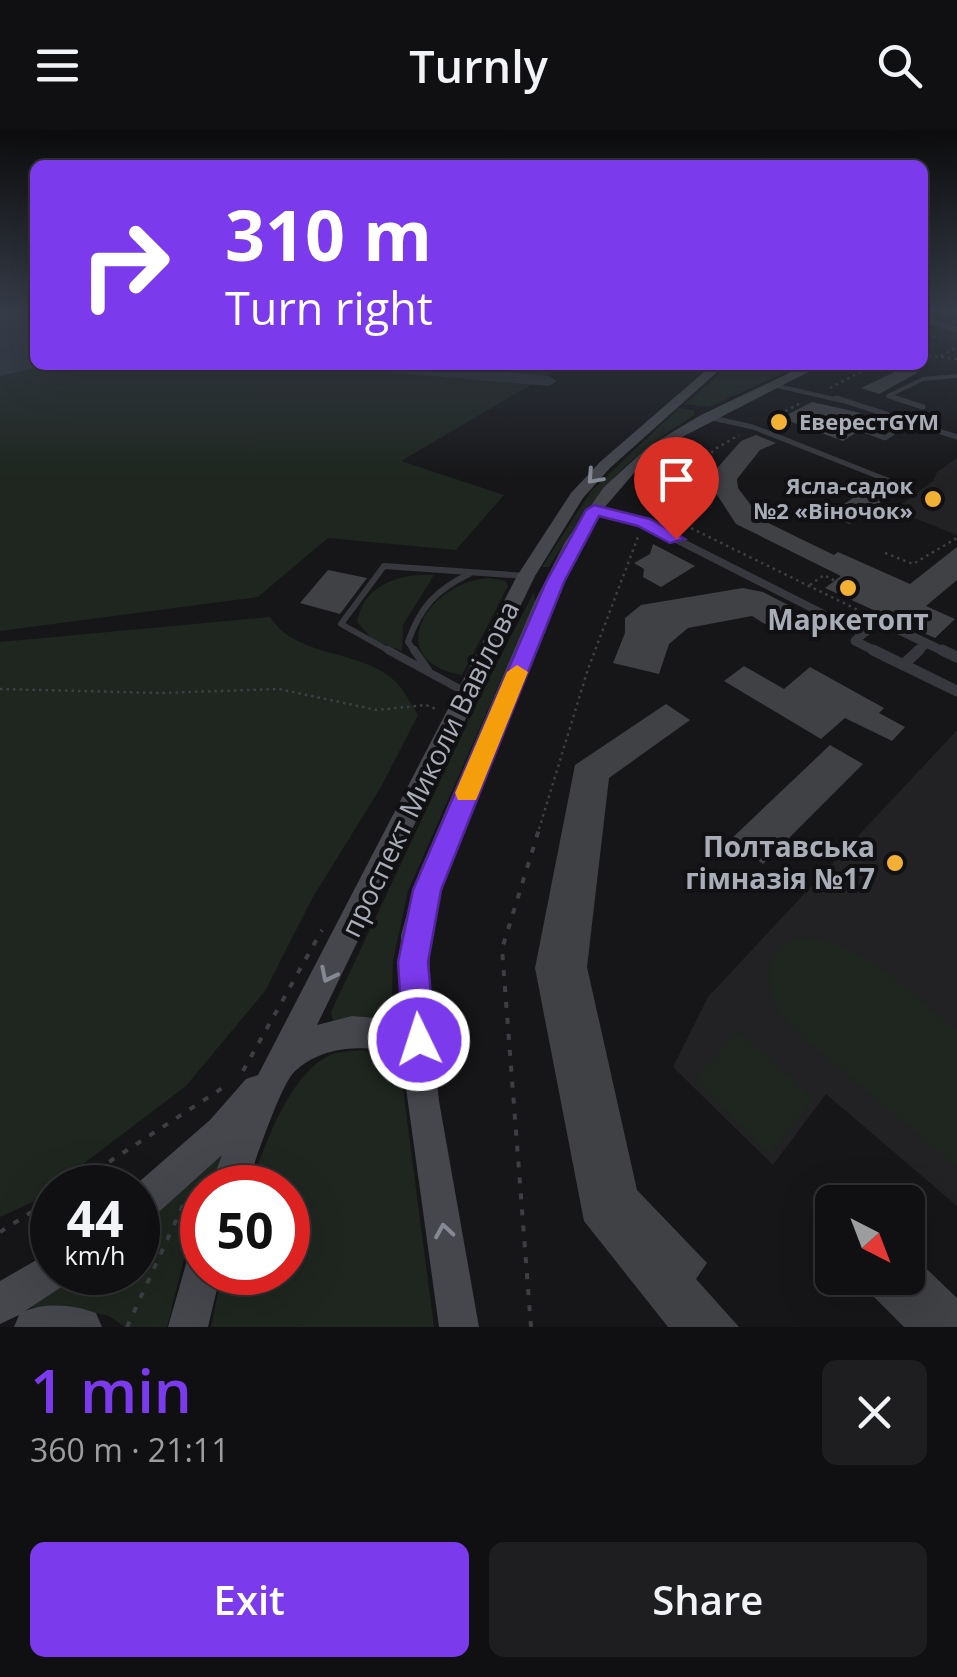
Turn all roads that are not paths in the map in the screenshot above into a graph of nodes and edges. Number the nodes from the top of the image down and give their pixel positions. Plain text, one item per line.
1 (713, 370) edge
2 (805, 370) edge
3 (957, 376) edge
4 (773, 385) junction
5 (923, 407) dead end
6 (707, 417) junction
7 (909, 422) junction
8 (957, 426) edge
9 (864, 430) dead end
10 (946, 434) junction
11 (957, 438) edge
12 (884, 491) dead end
13 (594, 510) junction
14 (473, 572) junction
15 (526, 576) junction
16 (555, 582) junction
17 (864, 633) junction
18 (926, 643) junction
19 (957, 658) edge
20 (903, 664) junction
21 (429, 672) junction
22 (957, 692) edge
23 (468, 694) junction
24 (419, 1040) junction
25 (287, 1059) junction
26 (236, 1165) edge
27 (160, 1187) edge
28 (30, 1284) edge
29 (196, 1295) edge
30 (0, 1304) edge
31 (34, 1327) edge
32 (82, 1327) edge
33 (188, 1327) edge
34 (459, 1327) edge

1 -> 15 main road, проспект Миколи Вавілова
2 - 4 main road, проспект Миколи Вавілова
3 - 5 lane
4 - 6 main road, проспект Миколи Вавілова
4 - 7 lane
6 - 12 lane
6 - 13 main road, проспект Миколи Вавілова
7 - 9 lane
7 - 10 lane
8 - 10 lane
10 - 11 lane
13 - 16 main road, проспект Миколи Вавілова
13 - 17 street
14 - 15 lane
14 - 21 lane
14 - 21 lane
15 - 16 main road
15 - 23 main road, проспект Миколи Вавілова
16 - 24 main road, проспект Миколи Вавілова
17 - 18 street
17 - 20 street
18 - 19 street
18 - 20 street
20 - 22 street
21 - 23 lane
23 -> 25 main road, проспект Миколи Вавілова
24 - 25 main road
34 -> 24 main road, проспект Миколи Вавілова
25 - 26 main road
25 - 27 main road
28 - 30 main road
29 - 33 main road
31 - 32 main road

